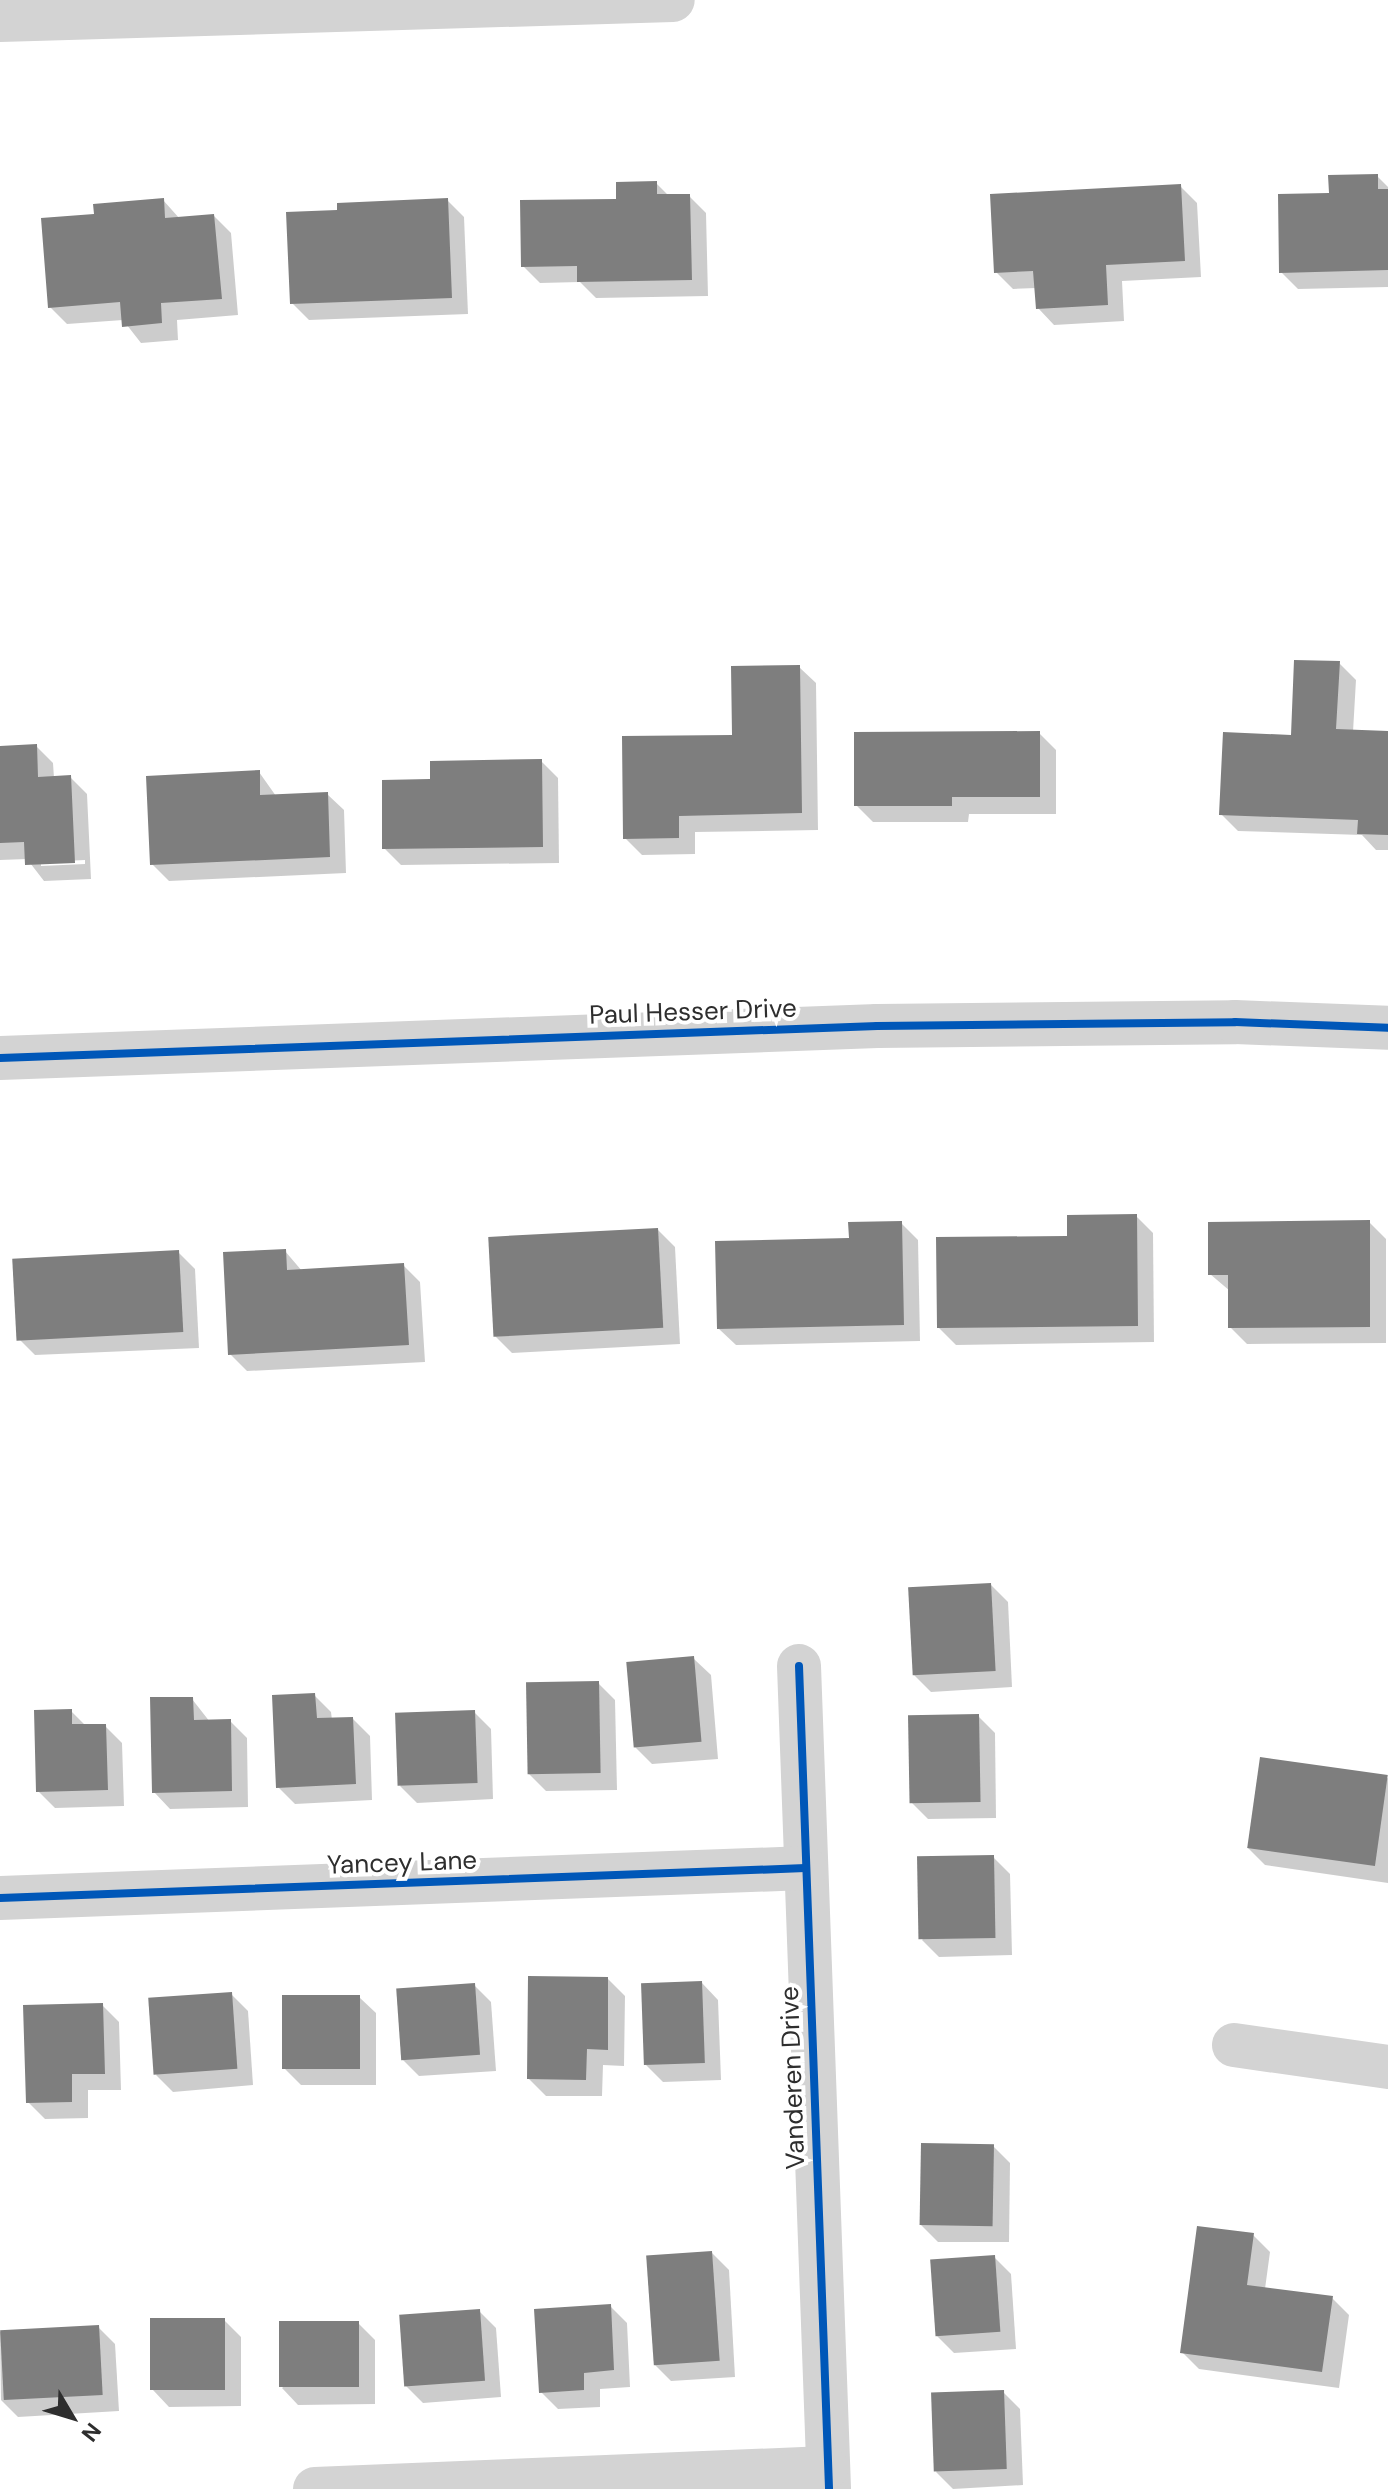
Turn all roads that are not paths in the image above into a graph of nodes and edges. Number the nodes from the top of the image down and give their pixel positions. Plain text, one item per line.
1 (673, 0) edge
2 (351, 6) edge
3 (0, 20) edge
4 (1388, 1028) edge
5 (0, 1058) edge
6 (799, 1666) dead end
7 (805, 1868) junction
8 (0, 1898) edge
9 (1234, 2045) dead end
10 (1388, 2067) edge
11 (828, 2479) edge
12 (315, 2489) edge

1 - 2 street
2 - 3 street
4 - 5 street, Paul Hesser Drive
6 - 7 street, Vanderen Drive
7 - 8 street, Yancey Lane
7 - 11 street, Vanderen Drive
9 - 10 street
11 - 12 street

